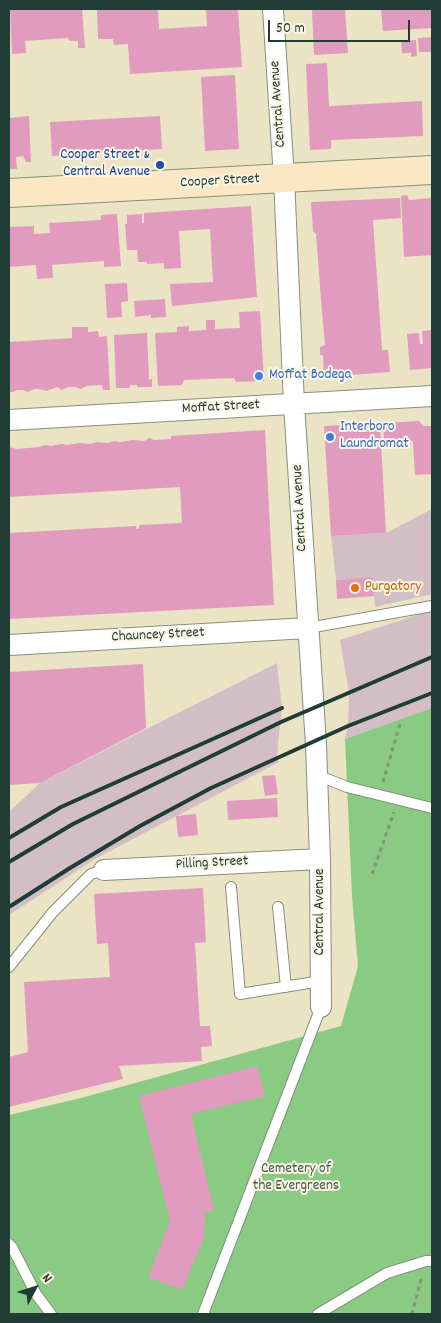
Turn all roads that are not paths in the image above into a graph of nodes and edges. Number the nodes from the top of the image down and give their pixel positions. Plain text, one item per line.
1 (273, 9) edge
2 (432, 170) edge
3 (284, 178) junction
4 (9, 193) edge
5 (432, 396) edge
6 (294, 404) junction
7 (9, 420) edge
8 (432, 606) edge
9 (308, 628) junction
10 (9, 645) edge
11 (317, 775) junction
12 (432, 808) edge
13 (320, 859) junction
14 (104, 870) joint
15 (231, 887) dead end
16 (278, 907) dead end
17 (9, 968) edge
18 (321, 981) junction
19 (286, 986) junction
20 (321, 1008) joint
21 (9, 1244) edge
22 (429, 1261) edge
23 (51, 1314) edge
24 (203, 1314) edge
25 (318, 1314) edge

1 - 3 street, Central Avenue
2 - 3 main road, Cooper Street
3 - 4 main road, Cooper Street
3 - 6 street, Central Avenue
5 - 6 street, Moffat Street
6 - 7 street, Moffat Street
6 - 9 street, Central Avenue
8 - 9 lane
9 - 10 street, Chauncey Street
9 - 11 street, Central Avenue
11 - 12 lane
11 - 13 street, Central Avenue
13 - 14 street, Pilling Street
13 - 18 street, Central Avenue
14 - 17 lane
15 - 19 lane
16 - 19 lane
18 - 19 lane
18 - 20 street, Central Avenue
20 - 24 lane
21 - 23 lane
22 - 25 lane

